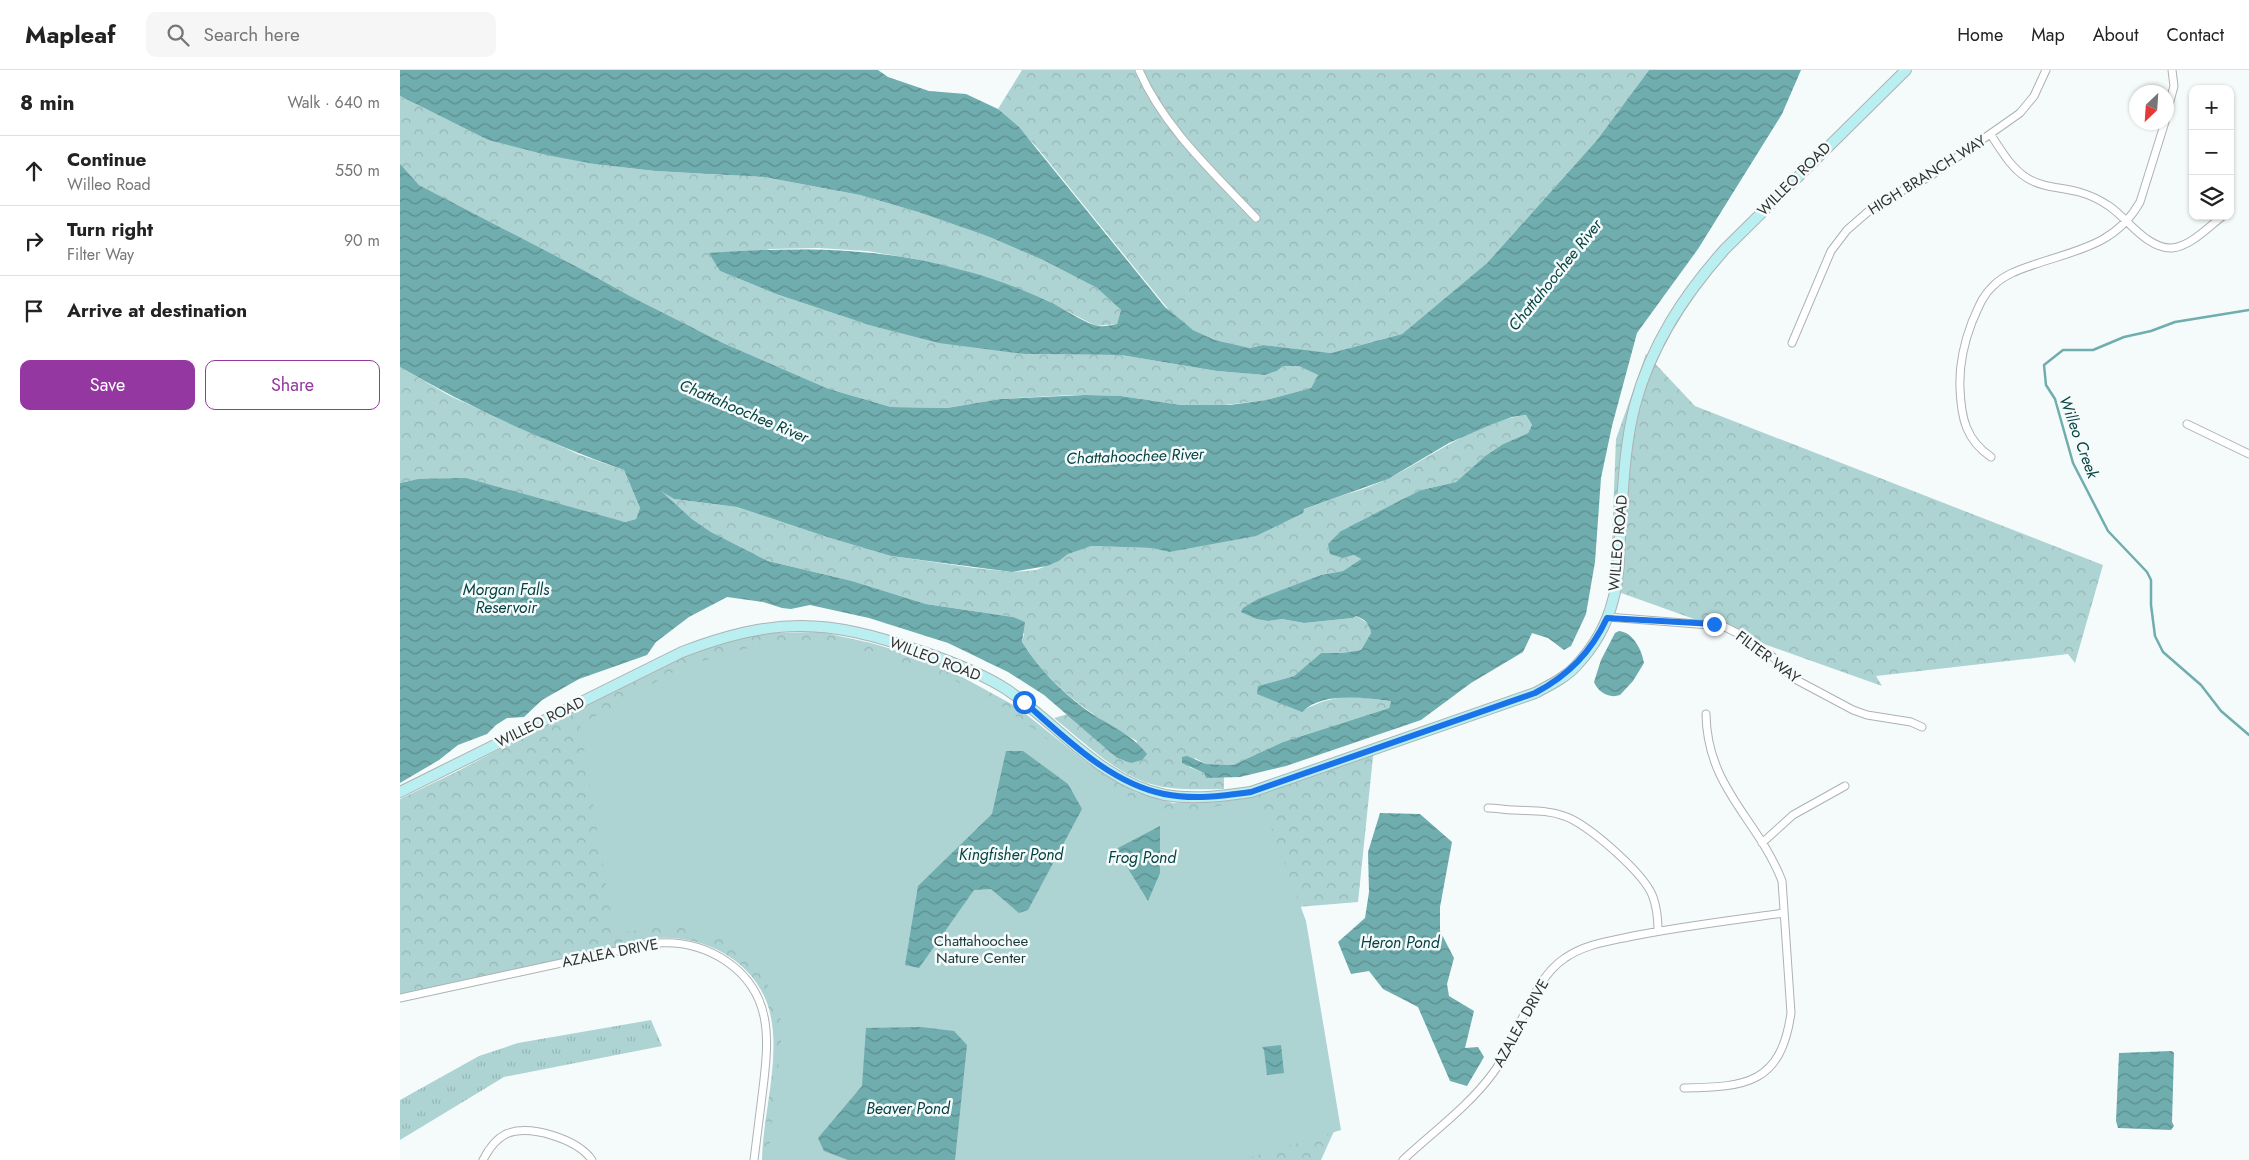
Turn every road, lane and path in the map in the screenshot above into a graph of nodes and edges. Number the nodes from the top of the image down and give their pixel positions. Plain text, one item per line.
1 (1139, 70) edge
2 (1906, 70) edge
3 (2046, 70) edge
4 (2172, 70) edge
5 (2174, 85) edge
6 (2163, 130) edge
7 (1991, 135) junction
8 (1256, 218) dead end
9 (2218, 220) edge
10 (2127, 221) junction
11 (1792, 343) dead end
12 (2187, 424) dead end
13 (2249, 454) edge
14 (1992, 457) dead end
15 (1607, 618) junction
16 (1706, 714) dead end
17 (1922, 728) dead end
18 (1845, 786) dead end
19 (400, 792) edge
20 (1488, 808) dead end
21 (1762, 843) junction
22 (1784, 913) junction
23 (1658, 931) junction
24 (400, 998) edge
25 (1684, 1088) dead end
26 (483, 1160) edge
27 (592, 1160) edge
28 (754, 1160) edge
29 (1403, 1160) edge

1 - 8 street
2 - 15 street, WILLEO ROAD
3 - 7 street, HIGH BRANCH WAY
4 - 5 street
6 - 10 street
7 - 10 street
7 - 11 street, HIGH BRANCH WAY
9 - 10 street
10 - 14 street
12 - 13 street
15 - 17 street, FILTER WAY
15 - 19 street, WILLEO ROAD
16 - 21 street
18 - 21 street
20 - 23 street
21 - 22 street
22 - 23 street, AZALEA DRIVE
22 - 25 street
23 - 29 street, AZALEA DRIVE
24 - 28 street, AZALEA DRIVE
26 - 27 street

